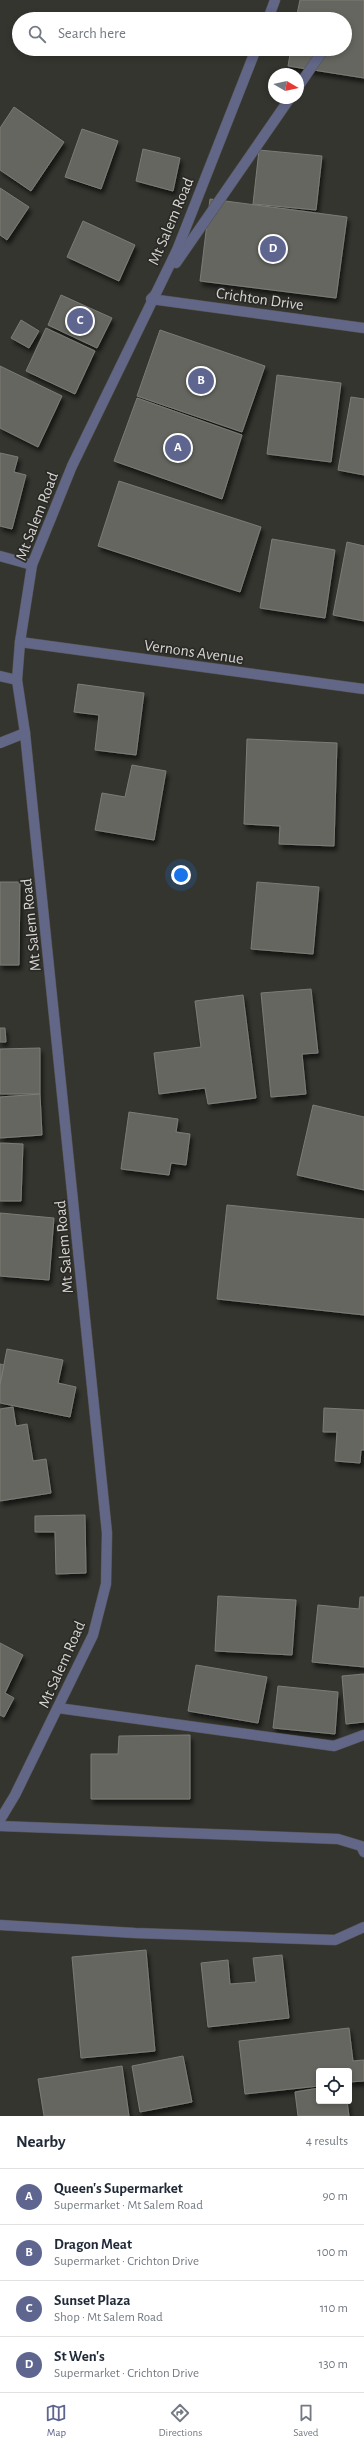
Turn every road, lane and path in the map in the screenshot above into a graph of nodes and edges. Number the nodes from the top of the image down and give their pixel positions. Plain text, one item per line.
1 (275, 0) edge
2 (271, 12) edge
3 (253, 56) edge
4 (319, 56) edge
5 (304, 78) edge
6 (286, 104) edge
7 (151, 299) junction
8 (364, 328) edge
9 (0, 556) edge
10 (32, 565) junction
11 (20, 642) junction
12 (0, 676) edge
13 (17, 680) junction
14 (364, 689) edge
15 (25, 733) junction
16 (0, 743) edge
17 (58, 1708) junction
18 (364, 1735) edge
19 (0, 1820) edge
20 (0, 1826) edge
21 (364, 1852) edge
22 (0, 1925) edge
23 (364, 1927) edge

1 - 2 street
3 - 7 street, Mt Salem Road
4 - 5 street
6 - 7 street
7 - 8 street, Crichton Drive
7 - 10 street, Mt Salem Road
9 - 10 street
10 - 11 street, Mt Salem Road
11 - 13 street, Mt Salem Road
11 - 14 street, Vernons Avenue
12 - 13 street
13 - 15 street, Mt Salem Road
15 - 16 street
15 - 17 street, Mt Salem Road
17 - 18 street
17 - 19 street, Mt Salem Road
20 - 21 street
22 - 23 street

